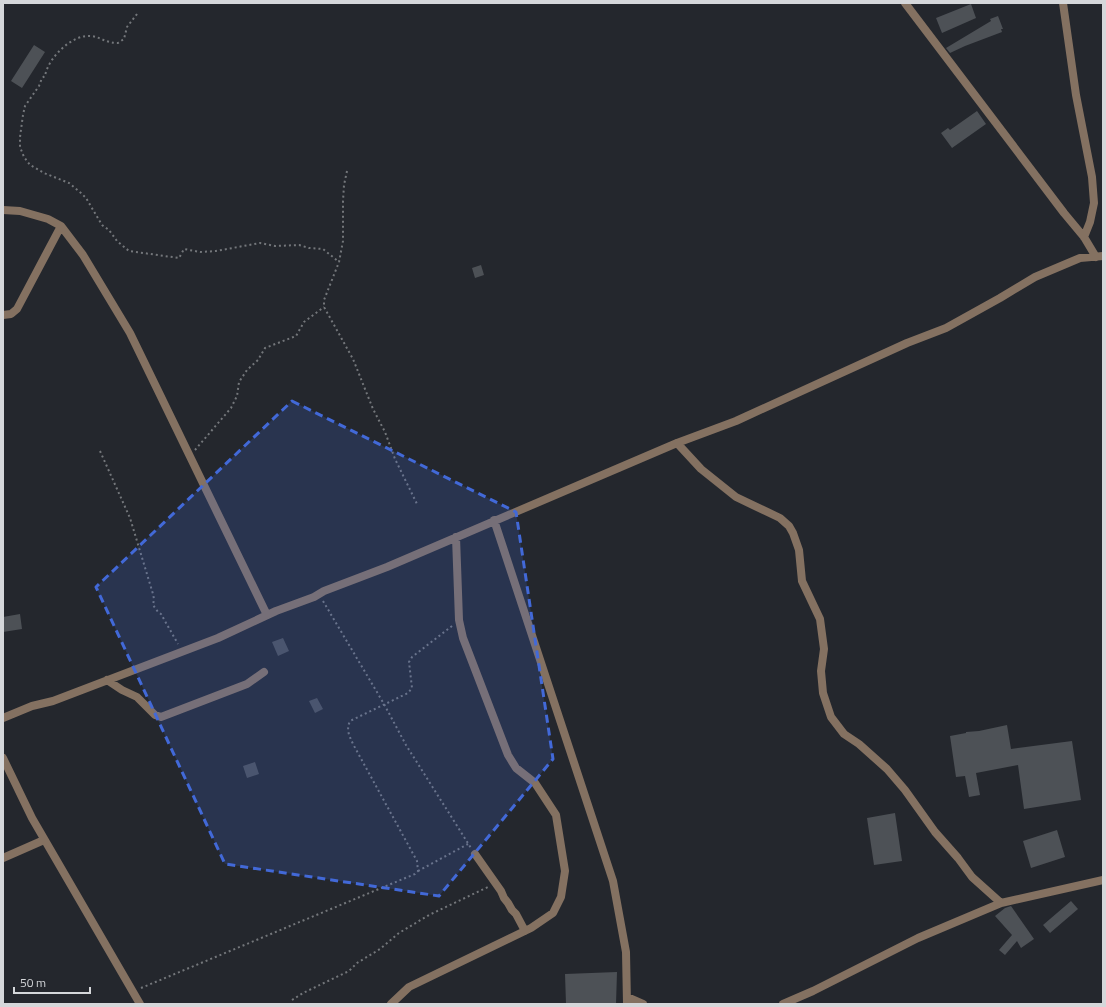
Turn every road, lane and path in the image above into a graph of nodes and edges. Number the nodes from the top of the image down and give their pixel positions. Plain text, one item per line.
1 (904, 3) edge
2 (1063, 3) edge
3 (137, 14) dead end
4 (347, 171) dead end
5 (3, 210) edge
6 (61, 226) junction
7 (1084, 237) junction
8 (1100, 256) edge
9 (339, 262) junction
10 (324, 306) junction
11 (3, 315) edge
12 (676, 443) junction
13 (100, 451) dead end
14 (190, 454) junction
15 (417, 504) dead end
16 (494, 520) junction
17 (456, 537) junction
18 (319, 595) junction
19 (268, 615) junction
20 (459, 620) junction
21 (182, 652) junction
22 (264, 672) dead end
23 (107, 680) junction
24 (384, 704) junction
25 (3, 718) edge
26 (3, 758) edge
27 (44, 840) junction
28 (468, 844) junction
29 (475, 854) joint
30 (3, 858) edge
31 (418, 871) junction
32 (1103, 880) edge
33 (494, 884) junction
34 (1001, 903) junction
35 (525, 931) junction
36 (132, 992) junction
37 (292, 1000) dead end
38 (627, 1000) edge
39 (140, 1004) edge
40 (391, 1004) edge
41 (643, 1004) edge
42 (783, 1004) edge

1 - 7 street
2 - 7 street
3 - 9 path
4 - 9 path
5 - 6 street
6 - 11 street
6 - 14 street
7 - 8 street
8 - 12 street
9 - 10 path
10 - 14 path
10 - 15 path
12 - 16 street
12 - 34 street
13 - 21 path
14 - 19 street
16 - 17 street
16 - 38 street
17 - 18 street
17 - 20 street
18 - 19 street
18 - 24 path
19 - 21 street
20 - 24 path
20 - 35 street
21 - 23 street
22 - 23 street
23 - 25 street
24 - 28 path
24 - 31 path
26 - 27 street
27 - 30 street
27 - 36 street
28 - 29 path
28 - 31 path
29 - 33 street
31 - 36 path
32 - 34 street
33 - 35 street
33 - 37 path
34 - 42 street
35 - 40 street
36 - 39 street
38 - 41 street

